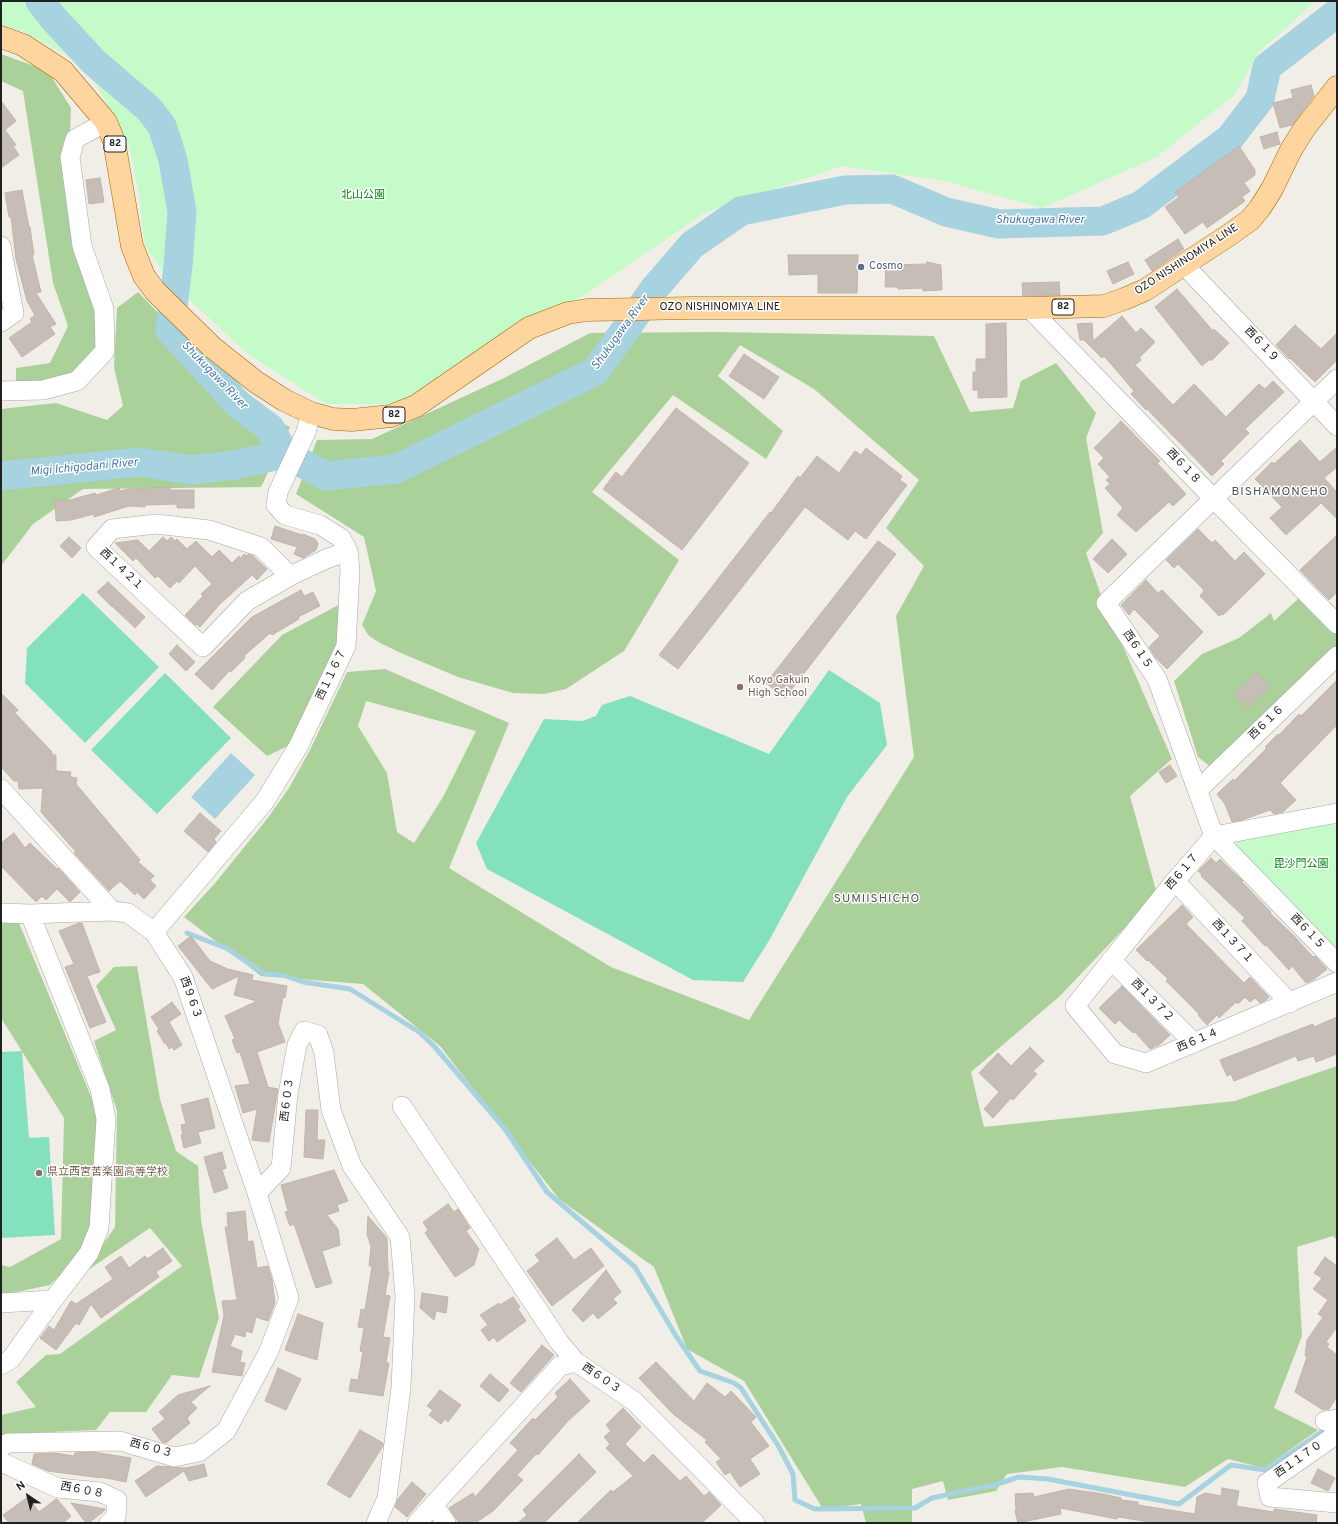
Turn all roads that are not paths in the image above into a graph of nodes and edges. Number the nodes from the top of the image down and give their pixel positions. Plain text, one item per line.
1 (1, 37) edge
2 (1337, 87) edge
3 (106, 122) junction
4 (1, 246) edge
5 (1184, 265) junction
6 (1030, 308) junction
7 (1, 322) edge
8 (1337, 379) edge
9 (1, 391) edge
10 (1314, 402) junction
11 (308, 422) junction
12 (1337, 426) edge
13 (1213, 498) junction
14 (348, 551) junction
15 (290, 576) junction
16 (1337, 624) edge
17 (1337, 656) edge
18 (1, 788) edge
19 (1198, 790) junction
20 (1337, 813) edge
21 (1214, 836) junction
22 (1175, 881) junction
23 (112, 911) junction
24 (1, 913) edge
25 (30, 914) junction
26 (154, 932) junction
27 (1111, 960) junction
28 (1337, 963) edge
29 (1337, 982) edge
30 (1290, 1002) junction
31 (1075, 1006) joint
32 (1194, 1042) junction
33 (402, 1106) dead end
34 (257, 1193) junction
35 (53, 1300) junction
36 (1, 1303) edge
37 (576, 1362) junction
38 (1, 1365) edge
39 (1332, 1427) edge
40 (1, 1447) edge
41 (1, 1462) edge
42 (1337, 1503) edge
43 (434, 1505) junction
44 (109, 1523) edge
45 (376, 1523) edge
46 (417, 1523) edge
47 (446, 1523) edge
48 (755, 1523) edge

1 - 3 main road, OZO NISHINOMIYA LINE / 82
2 - 5 main road, OZO NISHINOMIYA LINE / 82
3 - 9 street
3 - 11 main road, OZO NISHINOMIYA LINE / 82
4 - 7 street
5 - 6 main road, OZO NISHINOMIYA LINE / 82
5 - 10 street, 西６１９
6 - 11 main road, OZO NISHINOMIYA LINE / 82
6 - 13 street, 西６１８
8 - 10 street, 西６１５
10 - 12 street, 西６１９
10 - 13 street, 西６１５
11 - 14 street
13 - 16 street, 西６１８
13 - 19 street, 西６１５
14 - 15 street, 西１４２１
14 - 26 street, 西１１６７
15 - 15 street, 西１４２１
17 - 19 street, 西６１６
18 - 23 street
19 - 21 street, 西６１５
20 - 21 street
21 - 22 street, 西６１７
21 - 28 street, 西６１５
22 - 27 street, 西６１７
22 - 30 street, 西１３７１
23 - 25 street, 西９６３
23 - 26 street, 西９６３
24 - 25 street
25 - 35 street
26 - 34 street, 西９６３
27 - 31 street, 西６１７
27 - 32 street, 西１３７２
29 - 30 street, 西６１４
30 - 32 street, 西６１４
31 - 32 street, 西６１４
33 - 37 street
34 - 40 street, 西６０３
34 - 45 street, 西６０３
35 - 36 street
35 - 38 street
37 - 43 street, 西６０３
37 - 48 street, 西６０３
39 - 42 street, 西１１７０
41 - 44 street, 西６０８
43 - 46 street, 西６０３
43 - 47 street

